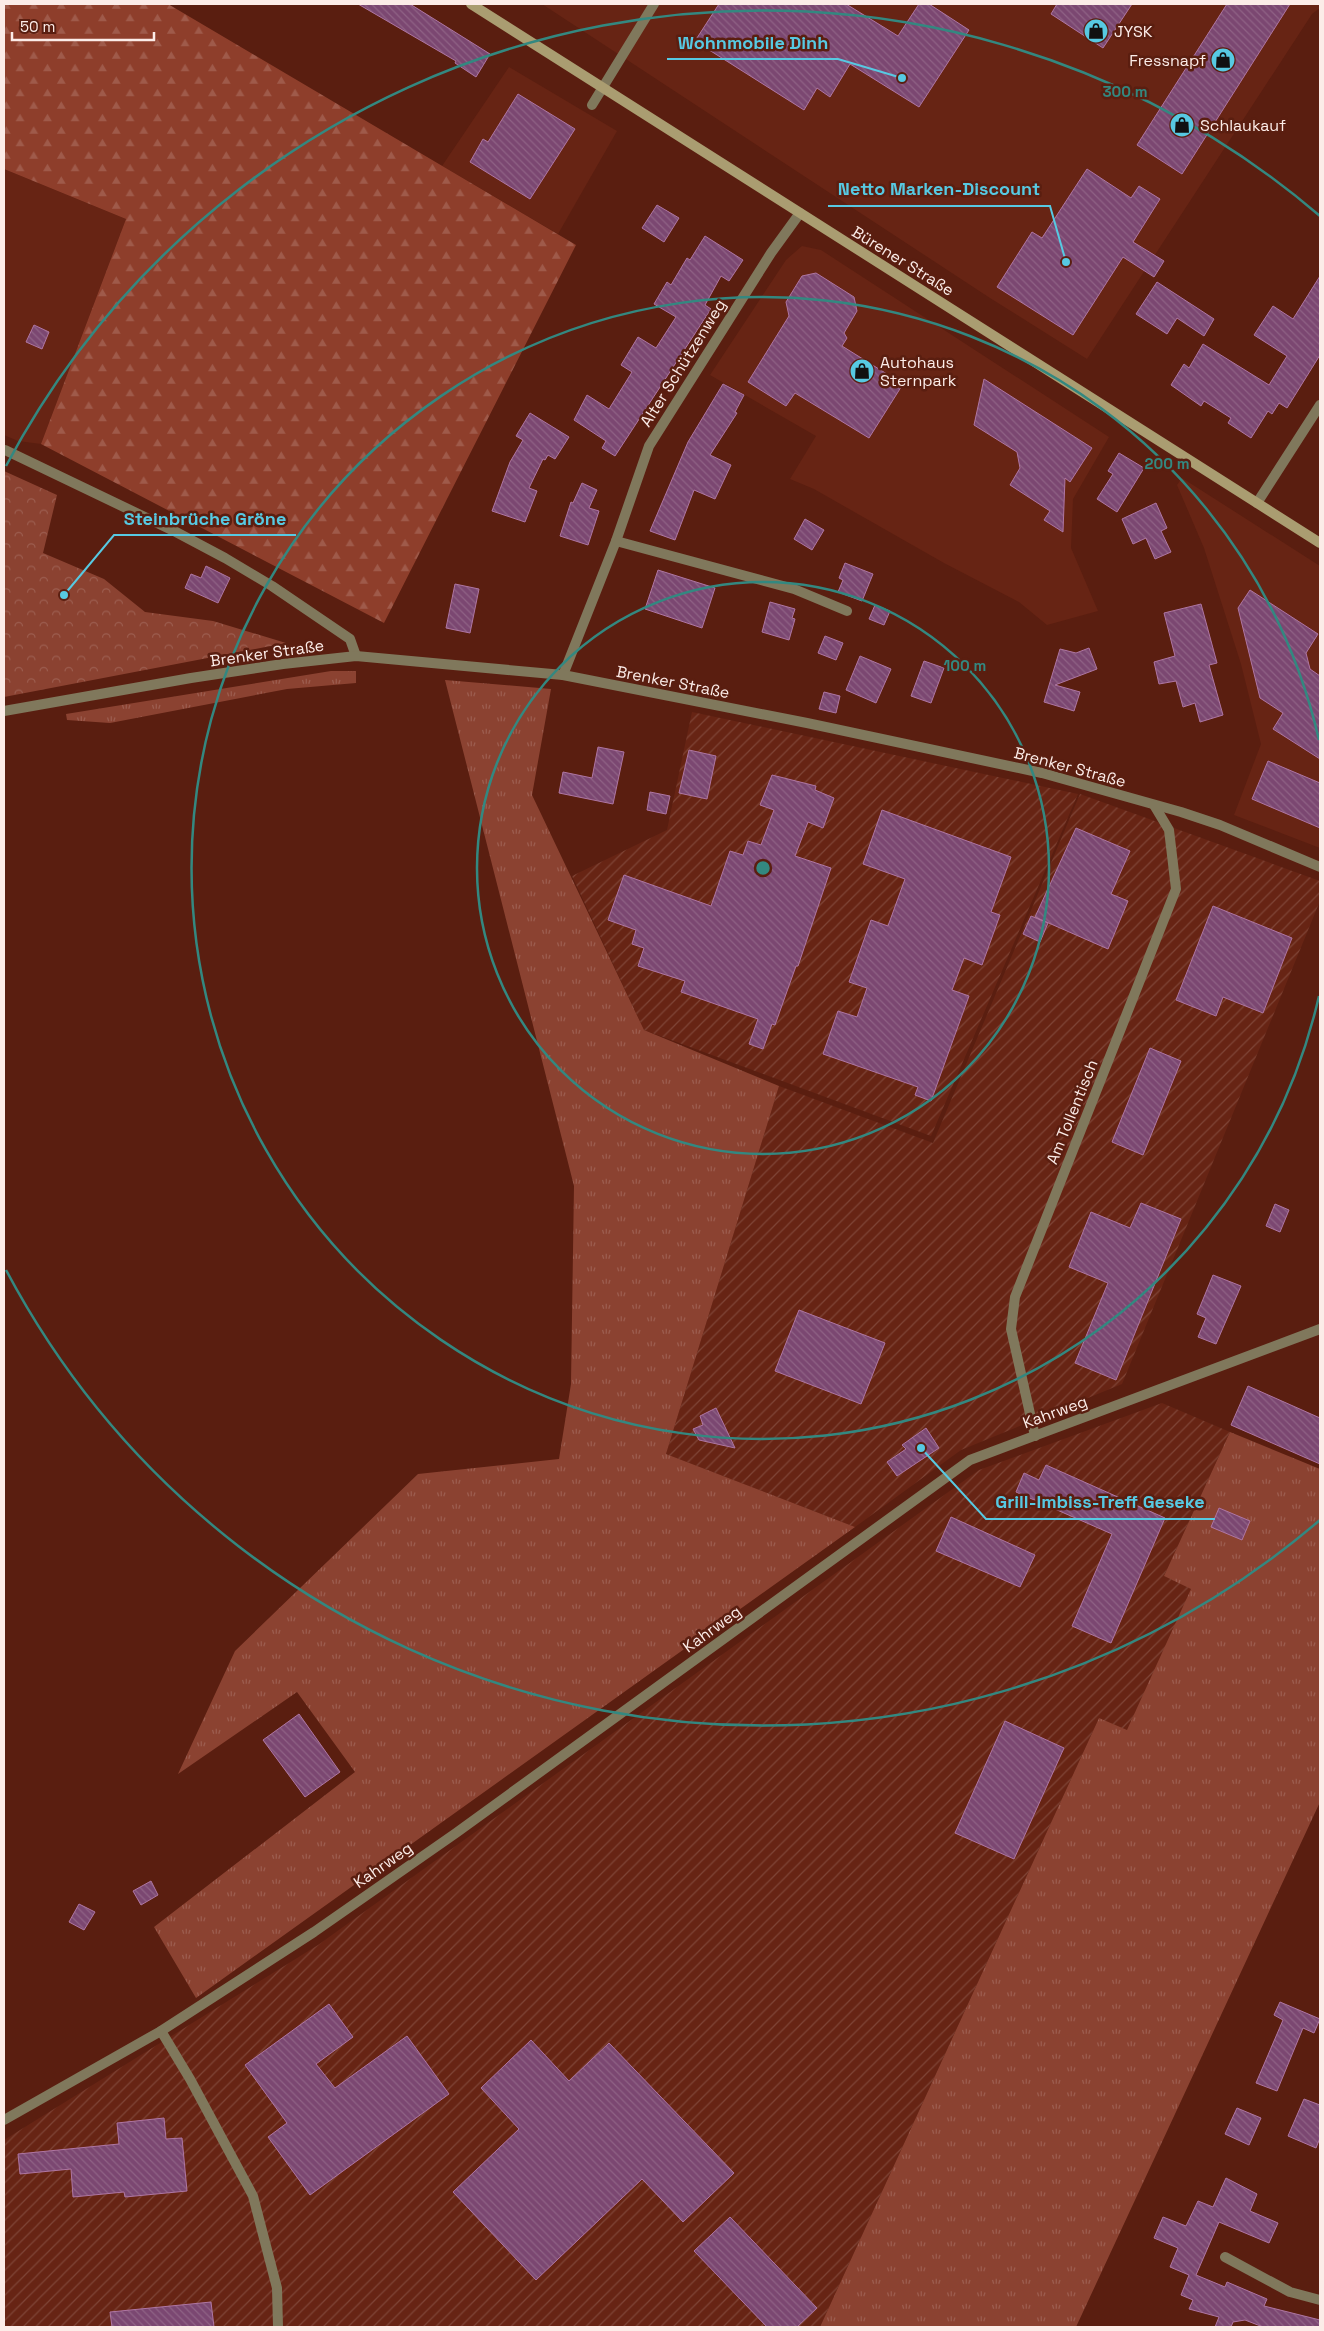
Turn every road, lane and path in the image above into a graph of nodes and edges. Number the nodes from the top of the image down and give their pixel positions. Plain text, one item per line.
1 (471, 4) edge
2 (654, 4) edge
3 (604, 87) junction
4 (592, 105) dead end
5 (800, 214) junction
6 (1320, 405) edge
7 (5, 450) dead end
8 (1257, 503) junction
9 (616, 541) junction
10 (1320, 543) edge
11 (848, 611) dead end
12 (356, 656) junction
13 (563, 675) junction
14 (4, 711) edge
15 (1154, 805) junction
16 (1320, 867) edge
17 (1320, 1329) edge
18 (1035, 1436) junction
19 (161, 2031) junction
20 (4, 2120) edge
21 (1225, 2257) dead end
22 (1320, 2300) edge
23 (278, 2327) edge

1 - 3 main road, Bürener Straße
2 - 3 street
3 - 4 street
3 - 5 main road, Bürener Straße
5 - 8 main road, Bürener Straße
5 - 9 street, Alter Schützenweg
6 - 8 street
7 - 12 street
8 - 10 main road, Bürener Straße
9 - 11 street
9 - 13 street, Alter Schützenweg
12 - 13 street, Brenker Straße
12 - 14 street, Brenker Straße
13 - 15 street, Brenker Straße
15 - 16 street, Brenker Straße
15 - 18 street, Am Tollentisch
17 - 18 street, Kahrweg
18 - 19 street, Kahrweg
19 - 20 street, Kahrweg
19 - 23 street
21 - 22 street

